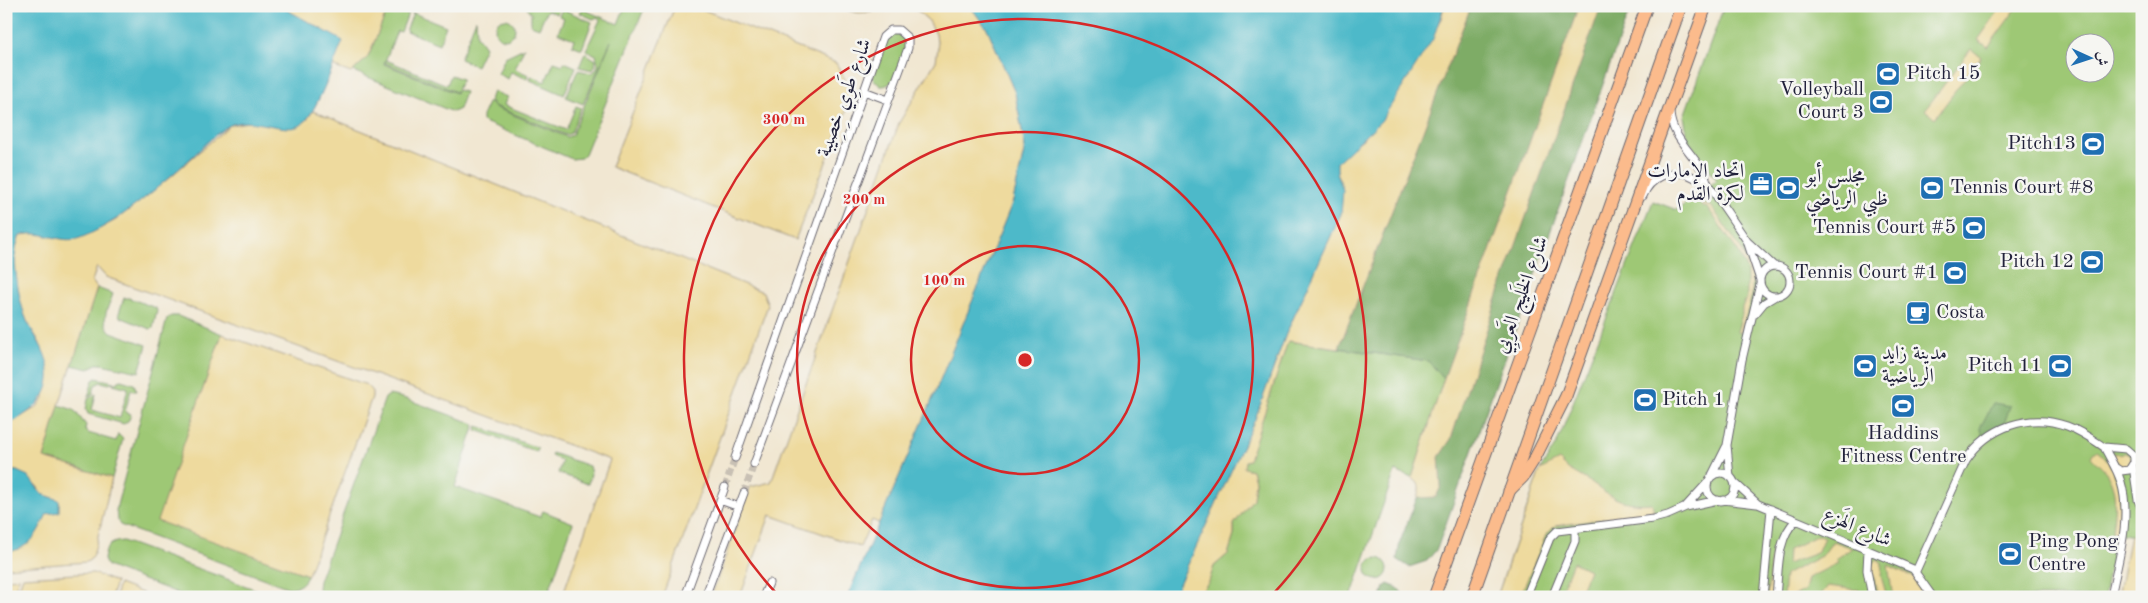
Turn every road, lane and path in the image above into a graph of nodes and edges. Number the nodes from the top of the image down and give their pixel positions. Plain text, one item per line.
1 (1648, 6) edge
2 (1681, 6) edge
3 (1706, 6) edge
4 (864, 91) junction
5 (888, 100) junction
6 (1670, 105) junction
7 (1708, 184) junction
8 (1626, 230) junction
9 (1747, 241) junction
10 (1774, 266) junction
11 (1760, 282) junction
12 (1774, 297) junction
13 (1754, 316) junction
14 (1728, 445) junction
15 (2104, 447) junction
16 (735, 458) tunnel mouth
17 (754, 464) tunnel mouth
18 (2133, 466) junction
19 (2116, 468) junction
20 (1712, 475) junction
21 (1732, 480) junction
22 (1707, 484) junction
23 (725, 486) tunnel mouth
24 (1508, 492) junction
25 (744, 493) tunnel mouth
26 (720, 500) junction
27 (1721, 500) junction
28 (1758, 504) junction
29 (739, 507) junction
30 (1686, 507) junction
31 (2142, 509) edge
32 (1771, 510) junction
33 (1796, 520) junction
34 (1576, 529) junction
35 (1868, 550) junction
36 (1916, 571) junction
37 (769, 584) dead end
38 (685, 597) edge
39 (705, 597) edge
40 (763, 597) edge
41 (1434, 597) edge
42 (1472, 597) edge
43 (1526, 597) edge
44 (1552, 597) edge
45 (1763, 597) edge
46 (1776, 597) edge
47 (1872, 597) edge
48 (1933, 597) edge
49 (2111, 597) edge

1 - 41 main road, شارع الخَلِيج العَربِي
2 - 24 main road
3 - 6 main road
4 - 5 street
4 - 5 street, شارع طَوِي خِصِيبة
4 - 16 street, شارع طَوِي خِصِيبة
5 - 17 street, شارع طَوِي خِصِيبة
6 - 7 street
6 - 8 main road
7 - 8 street
7 - 9 street
8 - 24 main road
9 - 10 street
9 - 11 street
10 - 11 street
10 - 12 street
11 - 12 street
11 - 13 street
12 - 13 street
13 - 14 street
14 - 20 street
14 - 21 street
15 - 18 street
15 - 19 street
15 - 36 street
18 - 19 street
18 - 31 street
19 - 49 street
20 - 21 street
20 - 22 street
21 - 27 street
21 - 28 street, شارع الهَزع
22 - 27 street
22 - 30 street
23 - 26 street
24 - 42 main road
25 - 29 street
26 - 29 street
26 - 38 street
27 - 28 street, شارع الهَزع
27 - 30 street, شارع الهَزع
28 - 32 street, شارع الهَزع
29 - 39 street
30 - 34 street, شارع الهَزع
32 - 33 street, شارع الهَزع
32 - 45 street
33 - 35 street, شارع الهَزع
33 - 46 street
34 - 43 street, شارع الهَزع
34 - 44 street
35 - 36 street, شارع الهَزع
35 - 47 street
36 - 48 street
37 - 40 street

